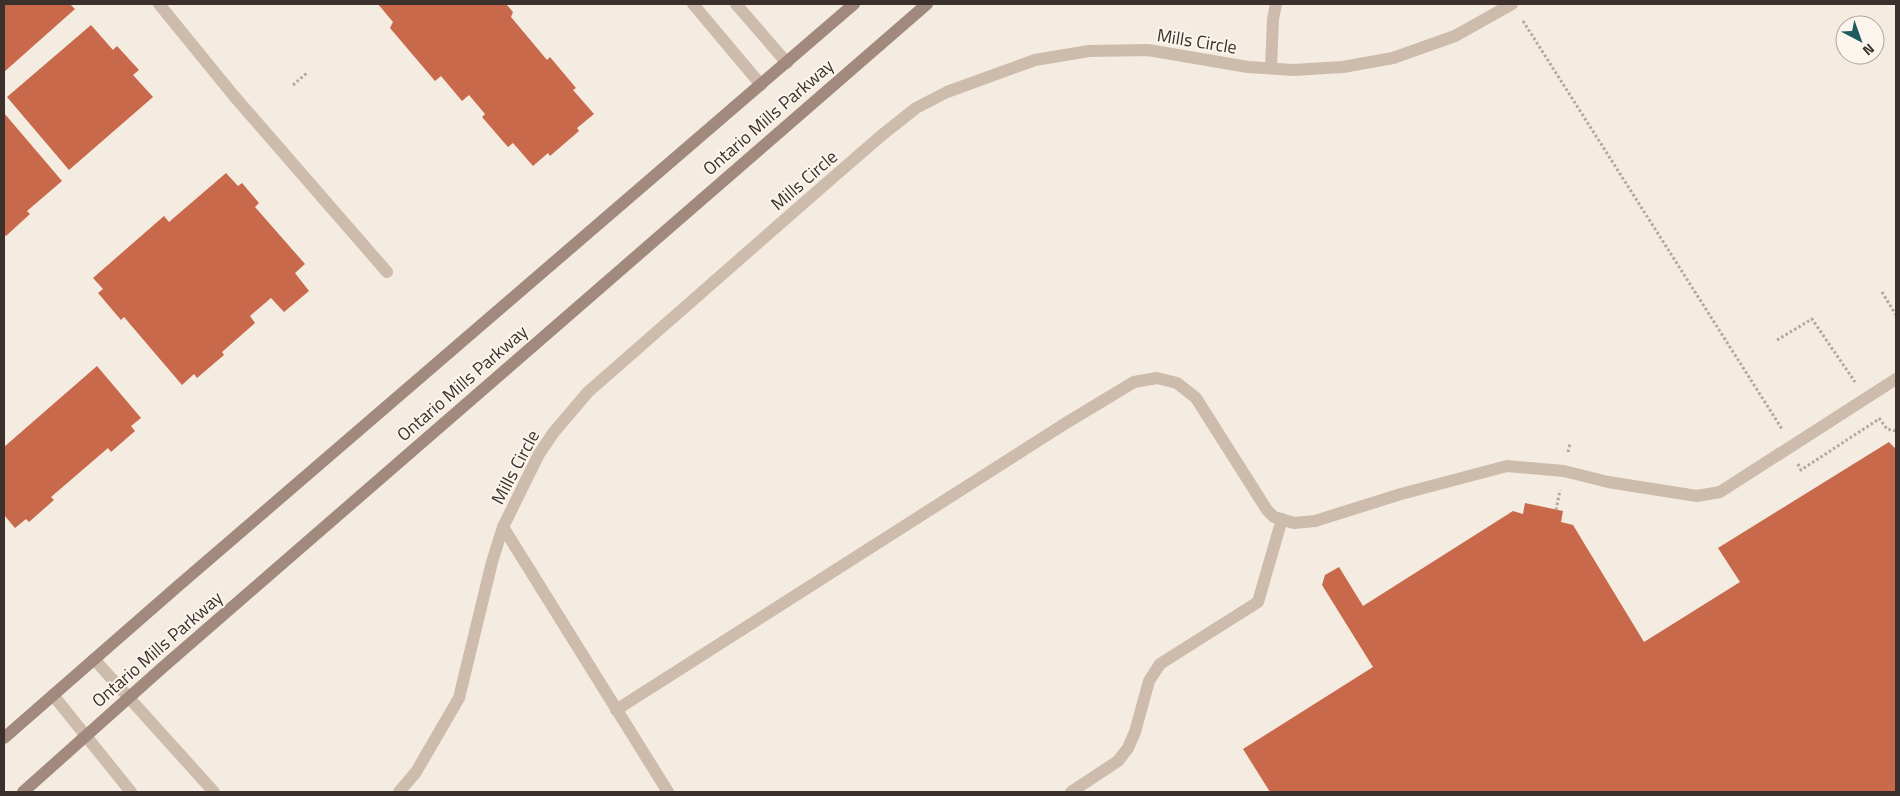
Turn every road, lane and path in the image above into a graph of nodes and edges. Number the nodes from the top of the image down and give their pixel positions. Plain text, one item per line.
1 (159, 4) edge
2 (693, 4) edge
3 (736, 4) edge
4 (854, 4) edge
5 (927, 4) edge
6 (1276, 4) edge
7 (1511, 4) edge
8 (787, 63) junction
9 (1271, 68) junction
10 (308, 72) dead end
11 (293, 85) dead end
12 (761, 85) junction
13 (387, 272) dead end
14 (1882, 292) dead end
15 (1896, 314) edge
16 (1777, 340) dead end
17 (1896, 379) edge
18 (1866, 398) junction
19 (1880, 419) junction
20 (1896, 431) edge
21 (1790, 447) junction
22 (1282, 519) junction
23 (503, 527) junction
24 (94, 659) junction
25 (53, 695) junction
26 (128, 698) junction
27 (616, 710) junction
28 (85, 736) junction
29 (4, 738) edge
30 (23, 792) edge
31 (131, 792) edge
32 (214, 792) edge
33 (399, 792) edge
34 (668, 792) edge
35 (1071, 792) edge

1 - 13 street
2 - 12 street
3 - 8 street
4 - 8 main road, Ontario Mills Parkway
5 - 26 main road, Ontario Mills Parkway
6 - 9 street
7 - 9 street, Mills Circle
7 - 21 path
8 - 12 main road, Ontario Mills Parkway
9 - 23 street, Mills Circle
10 - 11 path
12 - 24 main road, Ontario Mills Parkway
14 - 15 path
16 - 18 path
17 - 18 street
18 - 19 path
18 - 21 street
19 - 20 path
19 - 21 path
21 - 22 street
22 - 27 street
22 - 35 street
23 - 27 street
23 - 33 street, Mills Circle
24 - 25 main road, Ontario Mills Parkway
24 - 26 street
25 - 28 street
25 - 29 main road, Ontario Mills Parkway
26 - 28 main road, Ontario Mills Parkway
26 - 32 street
27 - 34 street
28 - 30 main road, Ontario Mills Parkway
28 - 31 street

